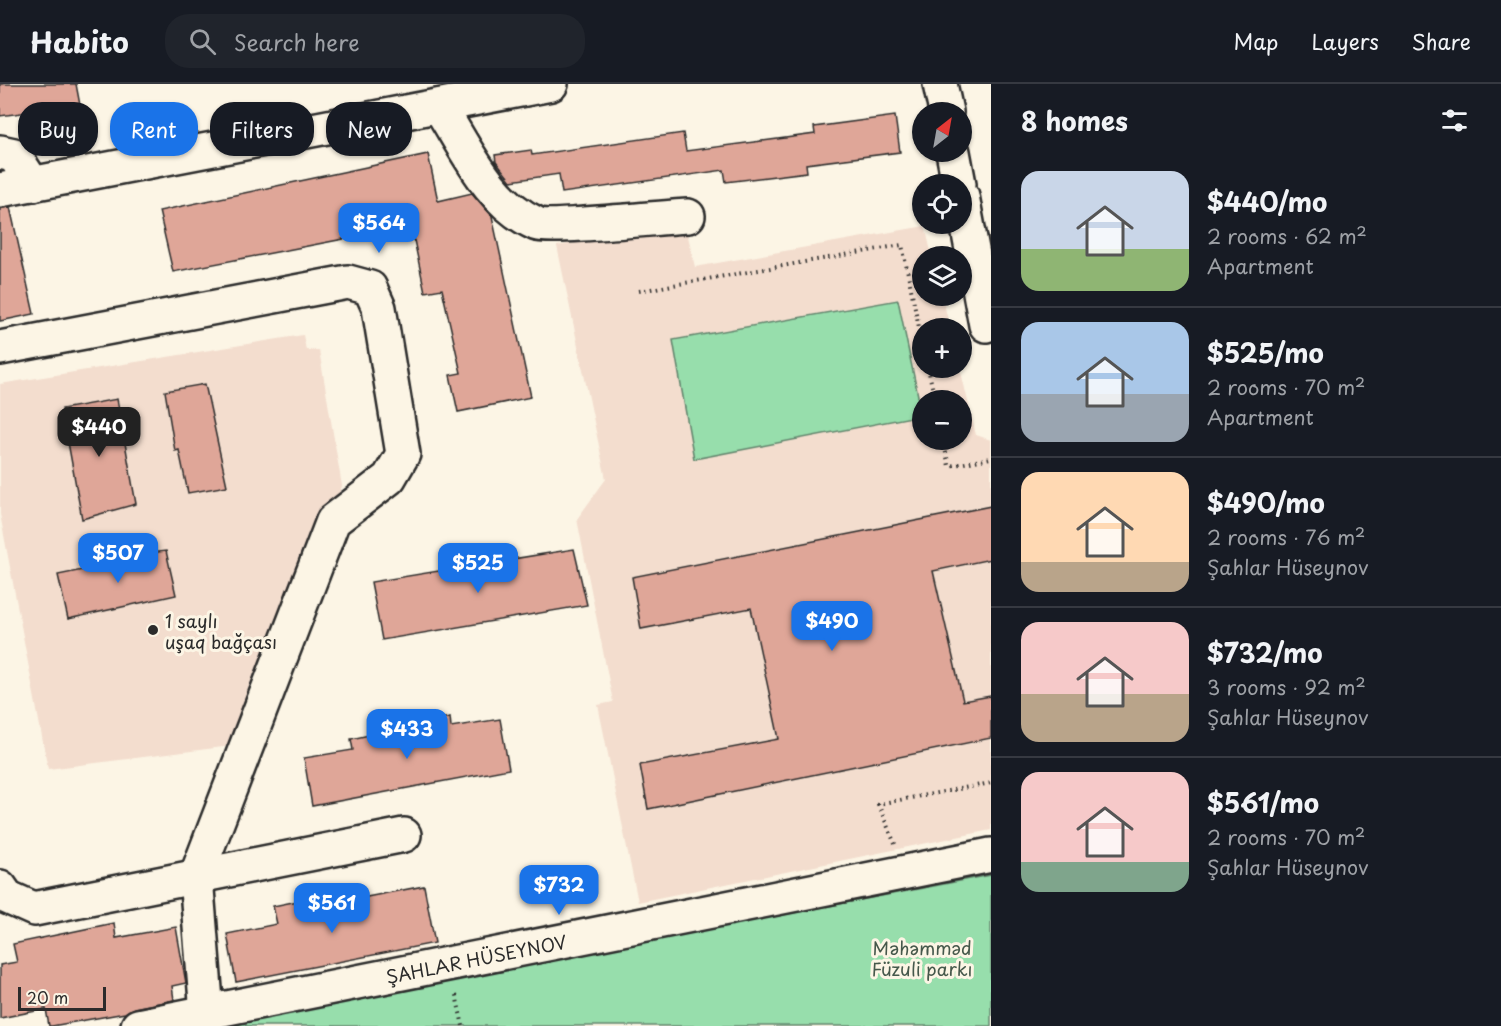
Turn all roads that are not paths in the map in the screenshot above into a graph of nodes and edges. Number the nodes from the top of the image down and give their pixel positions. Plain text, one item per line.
1 (551, 84) edge
2 (940, 84) edge
3 (944, 102) edge
4 (439, 106) junction
5 (0, 152) edge
6 (33, 184) junction
7 (0, 190) edge
8 (688, 216) dead end
9 (969, 234) edge
10 (986, 325) dead end
11 (0, 348) edge
12 (404, 835) dead end
13 (991, 855) edge
14 (196, 877) junction
15 (0, 887) edge
16 (207, 1014) junction
17 (138, 1026) edge

1 - 4 street
2 - 3 street
4 - 6 street
4 - 8 street
5 - 6 street
6 - 7 street
9 - 10 street
11 - 14 street
12 - 14 street
13 - 16 street, ŞAHLAR HÜSEYNOV
14 - 15 street
14 - 16 street
16 - 17 street, ŞAHLAR HÜSEYNOV

